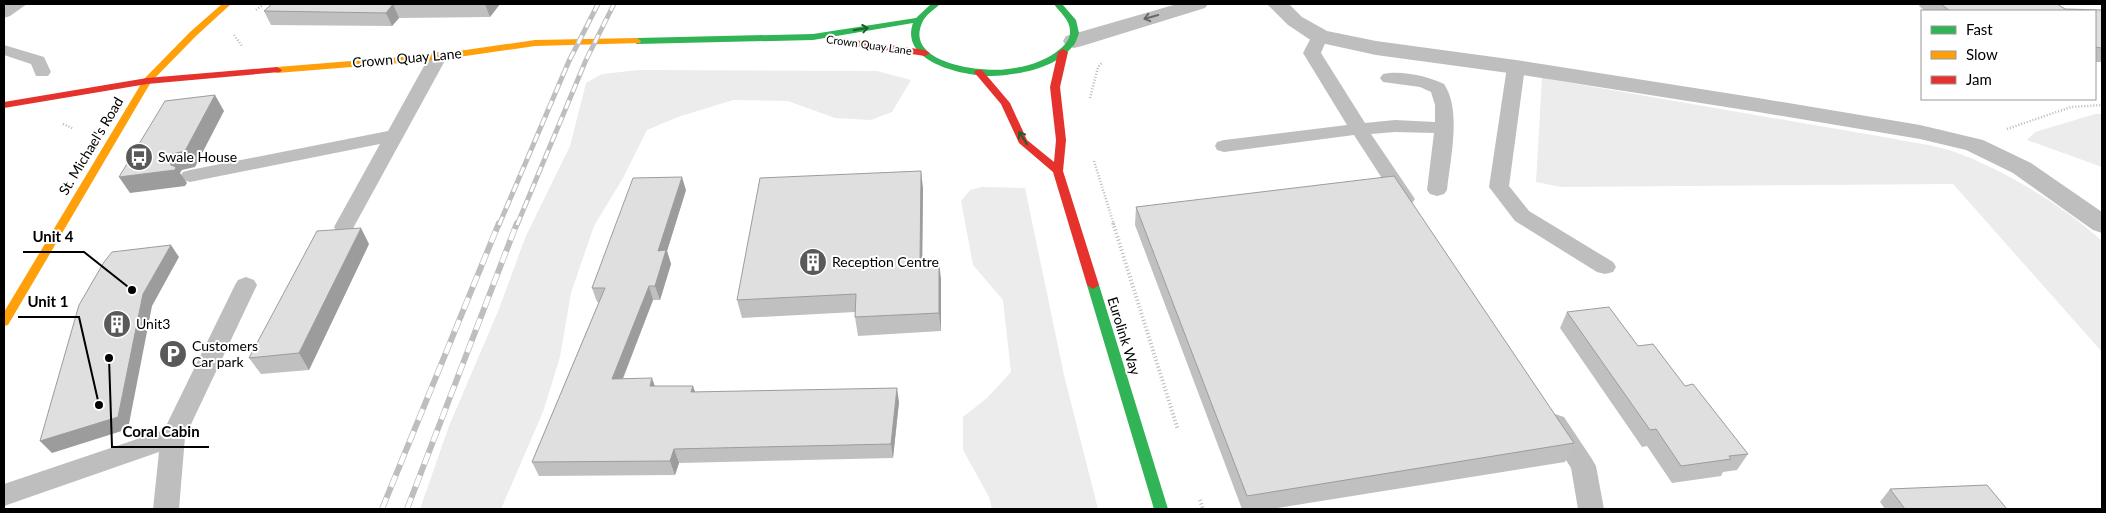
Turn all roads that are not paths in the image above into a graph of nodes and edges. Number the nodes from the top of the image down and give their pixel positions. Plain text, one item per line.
1 (19, 4) edge
2 (227, 4) edge
3 (936, 4) edge
4 (1058, 4) edge
5 (1198, 4) edge
6 (1277, 4) edge
7 (4, 13) edge
8 (918, 20) junction
9 (1320, 36) junction
10 (813, 37) junction
11 (1068, 46) junction
12 (4, 50) edge
13 (925, 53) junction
14 (438, 57) junction
15 (1516, 67) junction
16 (42, 72) dead end
17 (979, 72) junction
18 (1389, 78) dead end
19 (147, 81) junction
20 (4, 104) edge
21 (1443, 128) junction
22 (1359, 129) junction
23 (393, 136) junction
24 (1224, 146) dead end
25 (1058, 171) junction
26 (190, 176) dead end
27 (1437, 190) dead end
28 (1419, 220) edge
29 (2102, 224) edge
30 (344, 227) edge
31 (1605, 267) dead end
32 (246, 284) dead end
33 (4, 322) edge
34 (1545, 409) edge
35 (173, 437) junction
36 (4, 495) edge
37 (166, 509) edge
38 (1161, 509) edge
39 (1592, 509) edge

1 - 7 lane
2 - 19 main road, St. Michael's Road
3 - 8 main road
4 - 11 main road
5 -> 11 street
6 - 9 street
10 -> 8 main road, Crown Quay Lane
8 - 13 main road
9 - 15 street
9 - 22 lane
10 - 13 main road, Crown Quay Lane
10 - 14 main road, Crown Quay Lane
11 - 17 main road, Crown Quay Lane
11 - 25 main road, Eurolink Way
12 - 16 lane
13 - 17 main road, Crown Quay Lane
14 - 19 main road, Crown Quay Lane
14 - 23 lane
15 - 29 street
15 - 31 lane
25 -> 17 main road
18 - 21 lane
19 - 20 main road, Crown Quay Lane
19 - 33 main road, St. Michael's Road
21 - 22 lane
21 - 27 lane
22 - 24 lane
22 - 28 lane
23 - 26 lane
23 - 30 lane
25 - 38 main road, Eurolink Way
32 - 35 lane
34 - 39 lane
35 - 36 lane
35 - 37 lane

